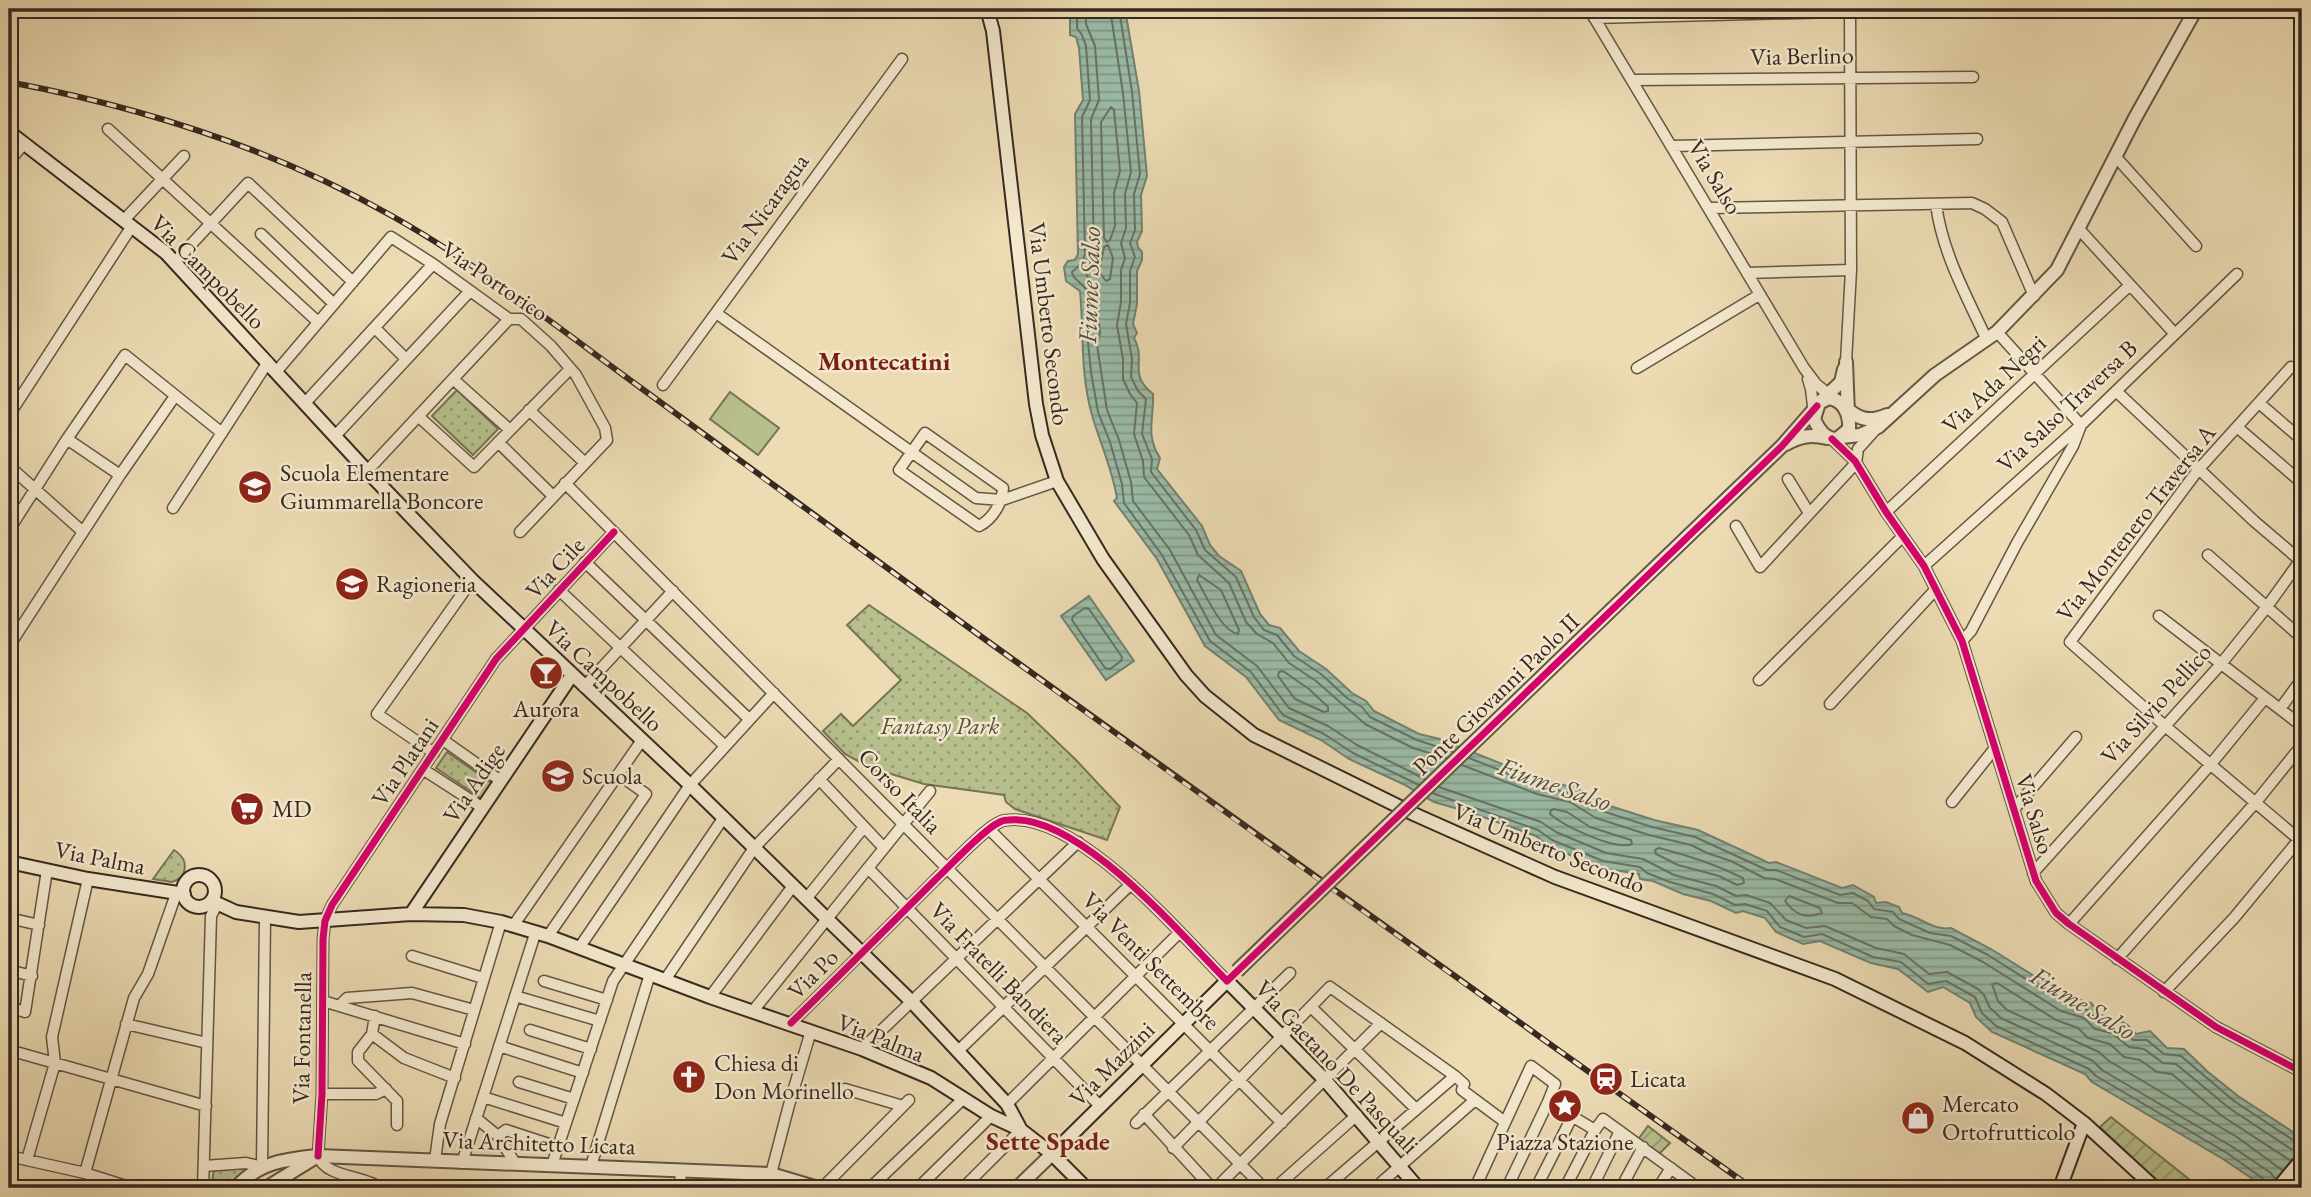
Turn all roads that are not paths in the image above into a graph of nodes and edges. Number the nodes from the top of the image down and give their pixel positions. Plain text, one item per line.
1 (987, 9) edge
2 (1954, 9) edge
3 (2196, 9) edge
4 (1850, 10) edge
5 (1591, 13) edge
6 (902, 59) dead end
7 (1850, 76) junction
8 (1973, 77) dead end
9 (1632, 80) junction
10 (108, 129) dead end
11 (9, 132) edge
12 (1977, 139) dead end
13 (1850, 141) junction
14 (25, 143) junction
15 (1672, 146) junction
16 (184, 156) dead end
17 (2115, 156) junction
18 (9, 161) edge
19 (163, 179) junction
20 (1936, 204) junction
21 (1851, 206) junction
22 (1709, 208) junction
23 (128, 223) junction
24 (210, 223) junction
25 (2078, 228) junction
26 (261, 234) dead end
27 (2196, 246) dead end
28 (175, 262) junction
29 (433, 264) junction
30 (1851, 270) junction
31 (1747, 273) junction
32 (2237, 274) dead end
33 (352, 282) junction
34 (2129, 285) junction
35 (470, 291) junction
36 (1759, 295) junction
37 (2034, 296) junction
38 (334, 304) junction
39 (716, 313) junction
40 (509, 319) junction
41 (318, 323) junction
42 (374, 328) junction
43 (2175, 334) junction
44 (1992, 335) junction
45 (406, 359) junction
46 (1846, 362) junction
47 (272, 367) junction
48 (2291, 367) dead end
49 (1637, 368) dead end
50 (1804, 368) junction
51 (570, 369) junction
52 (2036, 374) junction
53 (453, 379) junction
54 (663, 385) dead end
55 (2116, 391) junction
56 (176, 396) junction
57 (2259, 403) junction
58 (305, 404) junction
59 (529, 410) junction
60 (1894, 412) junction
61 (9, 415) edge
62 (418, 416) junction
63 (1833, 417) junction
64 (2081, 425) junction
65 (1878, 427) junction
66 (2237, 427) junction
67 (510, 430) junction
68 (222, 433) junction
69 (335, 436) junction
70 (66, 439) junction
71 (2302, 440) edge
72 (498, 442) junction
73 (1782, 446) junction
74 (912, 451) junction
75 (1856, 462) junction
76 (585, 463) junction
77 (9, 466) edge
78 (2198, 470) junction
79 (367, 471) junction
80 (120, 475) junction
81 (1788, 479) dead end
82 (1056, 481) junction
83 (565, 483) junction
84 (2302, 483) edge
85 (36, 490) junction
86 (553, 496) junction
87 (1002, 500) junction
88 (173, 508) dead end
89 (1886, 512) junction
90 (1809, 513) junction
91 (1736, 526) dead end
92 (9, 530) edge
93 (83, 532) junction
94 (520, 532) dead end
95 (614, 532) junction
96 (1903, 536) junction
97 (2208, 555) dead end
98 (2302, 560) edge
99 (585, 562) junction
100 (1924, 566) junction
101 (471, 580) junction
102 (1936, 589) junction
103 (559, 590) junction
104 (673, 592) junction
105 (2266, 608) junction
106 (2159, 616) dead end
107 (646, 620) junction
108 (524, 630) junction
109 (2302, 638) edge
110 (1962, 642) junction
111 (9, 646) edge
112 (620, 647) junction
113 (2221, 664) junction
114 (572, 675) junction
115 (2302, 679) edge
116 (1759, 680) dead end
117 (584, 687) junction
118 (774, 693) junction
119 (2265, 698) junction
120 (1830, 704) dead end
121 (2280, 709) junction
122 (749, 719) junction
123 (2165, 726) junction
124 (2302, 726) edge
125 (2076, 737) dead end
126 (443, 740) junction
127 (642, 740) junction
128 (724, 745) junction
129 (2302, 746) edge
130 (1995, 748) junction
131 (435, 753) junction
132 (839, 759) junction
133 (2211, 764) junction
134 (424, 770) junction
135 (618, 774) junction
136 (820, 779) junction
137 (500, 781) junction
138 (690, 785) junction
139 (930, 791) dead end
140 (1952, 802) dead end
141 (2256, 802) junction
142 (483, 808) junction
143 (2014, 809) junction
144 (724, 817) junction
145 (903, 824) junction
146 (864, 827) junction
147 (989, 829) junction
148 (2301, 839) edge
149 (1078, 842) junction
150 (754, 848) junction
151 (884, 848) junction
152 (9, 862) edge
153 (868, 869) junction
154 (946, 869) junction
155 (47, 870) junction
156 (2033, 873) junction
157 (88, 879) junction
158 (1041, 879) junction
159 (1131, 884) junction
160 (793, 886) junction
161 (180, 894) junction
162 (806, 899) junction
163 (214, 903) junction
164 (906, 908) junction
165 (411, 914) junction
166 (9, 918) edge
167 (265, 918) junction
168 (827, 919) junction
169 (997, 921) junction
170 (325, 922) junction
171 (507, 924) junction
172 (2069, 924) junction
173 (39, 925) junction
174 (1087, 925) junction
175 (1179, 933) junction
176 (541, 935) junction
177 (579, 948) junction
178 (862, 953) junction
179 (412, 957) dead end
180 (2117, 959) junction
181 (957, 960) junction
182 (623, 964) junction
183 (1044, 967) junction
184 (9, 970) edge
185 (1237, 971) joint
186 (1290, 973) dead end
187 (650, 974) junction
188 (1136, 975) junction
189 (32, 976) junction
190 (484, 978) junction
191 (665, 980) junction
192 (544, 981) dead end
193 (1227, 981) junction
194 (2164, 992) junction
195 (515, 996) junction
196 (710, 997) junction
197 (607, 1000) junction
198 (323, 1001) junction
199 (912, 1002) junction
200 (339, 1006) junction
201 (9, 1007) edge
202 (1003, 1007) junction
203 (1311, 1007) junction
204 (1254, 1008) junction
205 (474, 1010) junction
206 (753, 1011) junction
207 (375, 1016) junction
208 (1093, 1018) junction
209 (600, 1021) junction
210 (791, 1023) junction
211 (1184, 1023) junction
212 (1381, 1023) junction
213 (126, 1024) junction
214 (530, 1031) dead end
215 (811, 1031) junction
216 (372, 1034) junction
217 (1282, 1037) junction
218 (207, 1043) junction
219 (465, 1044) junction
220 (499, 1046) junction
221 (591, 1049) junction
222 (862, 1049) junction
223 (9, 1050) edge
224 (1210, 1050) junction
225 (1355, 1050) junction
226 (957, 1051) junction
227 (1053, 1058) junction
228 (55, 1063) junction
229 (1142, 1065) junction
230 (2302, 1072) edge
231 (583, 1073) junction
232 (1455, 1076) junction
233 (110, 1078) junction
234 (455, 1078) junction
235 (1240, 1080) junction
236 (1325, 1080) junction
237 (519, 1082) dead end
238 (386, 1089) junction
239 (845, 1089) dead end
240 (1167, 1092) junction
241 (322, 1094) junction
242 (483, 1097) junction
243 (964, 1098) junction
244 (574, 1099) junction
245 (1475, 1100) junction
246 (1548, 1102) junction
247 (1007, 1104) junction
248 (206, 1106) junction
249 (1100, 1106) junction
250 (1415, 1108) junction
251 (1144, 1114) junction
252 (1357, 1115) junction
253 (991, 1116) junction
254 (1572, 1116) junction
255 (476, 1118) junction
256 (566, 1122) junction
257 (1136, 1122) dead end
258 (1505, 1122) junction
259 (1198, 1123) junction
260 (1282, 1123) junction
261 (2084, 1123) junction
262 (397, 1125) dead end
263 (1021, 1130) junction
264 (1595, 1130) junction
265 (1620, 1131) junction
266 (498, 1136) junction
267 (1379, 1140) junction
268 (558, 1147) junction
269 (1174, 1147) junction
270 (1643, 1147) junction
271 (1052, 1154) junction
272 (9, 1156) edge
273 (318, 1156) junction
274 (2302, 1159) edge
275 (27, 1160) junction
276 (435, 1160) junction
277 (462, 1163) junction
278 (515, 1163) junction
279 (1240, 1164) junction
280 (552, 1165) junction
281 (1401, 1165) junction
282 (204, 1166) junction
283 (591, 1166) junction
284 (262, 1167) junction
285 (1671, 1168) junction
286 (681, 1170) junction
287 (85, 1173) junction
288 (771, 1174) junction
289 (791, 1184) edge
290 (376, 1186) edge
291 (1694, 1187) edge
292 (132, 1188) edge
293 (203, 1188) edge
294 (236, 1188) edge
295 (266, 1188) edge
296 (680, 1188) edge
297 (770, 1188) edge
298 (820, 1188) edge
299 (870, 1188) edge
300 (918, 1188) edge
301 (962, 1188) edge
302 (1017, 1188) edge
303 (1086, 1188) edge
304 (1214, 1188) edge
305 (1264, 1188) edge
306 (1275, 1188) edge
307 (1325, 1188) edge
308 (1375, 1188) edge
309 (1418, 1188) edge
310 (1475, 1188) edge
311 (1507, 1188) edge
312 (1536, 1188) edge
313 (1565, 1188) edge
314 (1592, 1188) edge
315 (1621, 1188) edge
316 (1658, 1188) edge
317 (2060, 1188) edge
318 (2155, 1188) edge
319 (2278, 1188) edge

1 - 82 main road, Via Umberto Secondo
2 - 4 street
3 - 17 main road
4 - 5 street
4 - 7 street
5 - 9 street, Via Salso
6 - 39 street, Via Nicaragua
7 - 8 street, Via Berlino
7 - 9 street, Via Berlino
7 - 13 street
9 - 15 street, Via Salso
10 - 19 street
11 - 14 main road, Via Campobello
12 - 13 street
13 - 15 street
13 - 21 street
14 - 18 street
14 - 23 main road, Via Campobello
15 - 22 street, Via Salso
16 - 19 street
17 - 25 main road
17 - 27 street
19 - 23 street
19 - 24 street
20 - 21 street
20 - 37 street
20 - 44 street
21 - 22 street
21 - 30 street
22 - 31 street, Via Salso
23 - 28 main road, Via Campobello
23 - 61 street
24 - 28 street
24 - 33 street
24 - 41 street
25 - 34 street
25 - 37 main road
26 - 38 street
28 - 47 main road, Via Campobello
29 - 33 street, Via Portorico
29 - 35 street, Via Portorico
29 - 42 street
30 - 31 street
30 - 46 street
31 - 36 street, Via Salso
32 - 43 street, Via Salso Traversa B
33 - 38 street
34 - 43 street
34 - 52 street, Via Ada Negri
35 - 40 street, Via Portorico
35 - 45 street
36 - 49 street
36 - 50 street, Via Salso
37 - 44 main road
38 - 41 street
39 - 54 street, Via Nicaragua
39 - 74 street
40 - 51 street, Via Portorico
40 - 53 street
41 - 47 street
42 - 45 street
42 - 58 street
43 - 55 street, Via Salso Traversa B
44 - 52 street
44 - 60 main road
45 - 69 street
46 - 63 main road
46 - 63 main road, Ponte Giovanni Paolo II
47 - 58 main road, Via Campobello
47 - 68 street
48 - 57 street, Via Montenero Traversa A
50 - 63 street
50 - 63 street
51 - 59 street
51 - 76 street, Via Portorico
52 - 64 street
52 - 89 street, Via Ada Negri
53 - 62 street
53 - 67 street
55 - 64 street, Via Salso Traversa B
55 - 78 street
56 - 68 street
56 - 70 street
56 - 80 street
57 - 66 street, Via Montenero Traversa A
57 - 71 street
58 - 69 main road, Via Campobello
59 - 67 street
59 - 76 street
60 - 63 main road
60 - 65 main road
62 - 72 street
62 - 79 street
63 - 65 main road
63 - 73 main road, Ponte Giovanni Paolo II
63 - 73 main road
63 - 75 street
63 - 75 street
64 - 100 street, Via Salso Traversa B
64 - 110 street
65 - 75 street
66 - 78 street, Via Montenero Traversa A
66 - 84 street
67 - 72 street
68 - 88 street
69 - 79 main road, Via Campobello
70 - 80 street
70 - 85 street
72 - 86 street
73 - 185 main road, Ponte Giovanni Paolo II, bridge
74 - 87 street
74 - 87 street
74 - 87 street
75 - 89 street, Via Salso
75 - 90 street
76 - 83 street
77 - 85 street
78 - 98 street
78 - 123 street, Via Montenero Traversa A
79 - 101 main road, Via Campobello
80 - 93 street
81 - 90 street
82 - 87 street
82 - 261 main road, Via Umberto Secondo
83 - 86 street
83 - 95 street, Corso Italia
85 - 92 street
85 - 93 street
86 - 94 street
89 - 96 street, Via Salso
90 - 91 street
93 - 111 street
95 - 99 street, Via Cile
95 - 104 street, Corso Italia
96 - 100 street, Via Salso
96 - 116 street
97 - 105 street
98 - 105 street, Via Silvio Pellico
99 - 103 street, Via Cile
99 - 107 street
100 - 102 street, Via Salso
101 - 108 main road, Via Campobello
101 - 131 street
102 - 110 street, Via Salso
102 - 120 street
103 - 108 street, Via Cile
103 - 112 street
104 - 107 street
104 - 118 street, Corso Italia
105 - 109 street
105 - 113 street, Via Silvio Pellico
106 - 113 street
107 - 112 street
107 - 122 street
108 - 114 main road, Via Campobello
108 - 126 street, Via Platani
110 - 130 street, Via Salso
112 - 117 street
112 - 128 street
113 - 119 street
113 - 123 street, Via Silvio Pellico
114 - 117 main road, Via Campobello
114 - 137 main road, Via Adige
115 - 121 street
117 - 127 main road, Via Campobello
118 - 122 street
118 - 132 street, Corso Italia
119 - 121 street
119 - 133 street
121 - 124 street
122 - 128 street
123 - 133 street
123 - 156 street, Via Silvio Pellico
125 - 143 street
126 - 131 street, Via Platani
126 - 137 street
127 - 135 street
127 - 138 main road, Via Campobello
128 - 138 street
129 - 141 street
130 - 140 street
130 - 143 street, Via Salso
131 - 134 street, Via Platani
132 - 136 street
132 - 145 street, Corso Italia
133 - 141 street
133 - 172 street
134 - 142 street
134 - 170 street, Via Platani
135 - 171 street
135 - 176 street
136 - 146 street
136 - 150 street
137 - 142 main road, Via Adige
138 - 144 main road, Via Campobello
138 - 177 street
139 - 145 street
141 - 148 street
141 - 180 street
142 - 165 main road, Via Adige
143 - 156 street, Via Salso
144 - 150 main road, Via Campobello
144 - 182 street
145 - 151 street
145 - 154 street, Corso Italia
146 - 151 street
146 - 162 street
147 - 149 street, Via Gaetano De Pasquali
147 - 154 street, Via Po
147 - 158 street, Via Venti Settembre
148 - 194 street
149 - 158 street
149 - 159 street, Via Gaetano De Pasquali
150 - 160 main road, Via Campobello
150 - 191 street
151 - 153 street
152 - 155 main road, Via Palma
153 - 164 street, Via Fratelli Bandiera
153 - 168 street
154 - 164 street, Via Po
154 - 169 street, Corso Italia
155 - 157 main road, Via Palma
155 - 173 street
156 - 172 street, Via Salso
157 - 161 main road, Via Palma
157 - 228 street
158 - 169 street
158 - 174 street, Via Venti Settembre
159 - 174 street
159 - 175 street, Via Gaetano De Pasquali
160 - 162 main road, Via Campobello
160 - 196 street
161 - 163 main road, Via Palma
161 - 163 main road
161 - 213 street
162 - 168 main road, Via Campobello
163 - 167 main road, Via Palma
163 - 218 street
164 - 178 street, Via Po
164 - 181 street, Via Fratelli Bandiera
165 - 170 main road, Via Palma
165 - 171 main road, Via Palma
166 - 173 street
167 - 170 main road, Via Palma
167 - 284 street
168 - 178 main road, Via Campobello
168 - 206 street
169 - 181 street
169 - 183 street, Corso Italia
170 - 198 street, Via Fontanella
171 - 176 main road, Via Palma
171 - 190 street
172 - 180 street, Via Salso
173 - 189 street
174 - 183 street
174 - 188 street, Via Venti Settembre
175 - 188 street
175 - 193 street, Via Gaetano De Pasquali
176 - 177 main road, Via Palma
176 - 195 street
177 - 182 main road, Via Palma
178 - 199 main road, Via Campobello
178 - 210 street, Via Po
179 - 190 street
180 - 194 street, Via Salso
181 - 199 street
181 - 202 street, Via Fratelli Bandiera
182 - 187 main road, Via Palma
182 - 197 street
183 - 202 street
183 - 208 street, Corso Italia
184 - 189 street
185 - 193 main road, Via Mazzini
186 - 204 street
187 - 191 main road, Via Palma
187 - 283 street
188 - 208 street
188 - 211 street, Via Venti Settembre
189 - 201 street
190 - 205 street
191 - 196 main road, Via Palma
192 - 197 street
193 - 204 main road, Via Gaetano De Pasquali
193 - 211 main road, Via Mazzini
194 - 230 street, Via Salso
195 - 209 street
195 - 220 street
196 - 206 main road, Via Palma
197 - 209 street
198 - 200 street
198 - 241 street, Via Fontanella
199 - 222 street
199 - 226 main road, Via Campobello
200 - 205 street
200 - 207 street
202 - 226 street
202 - 227 street, Via Fratelli Bandiera
203 - 212 street
203 - 217 street
203 - 225 street
204 - 217 main road, Via Gaetano De Pasquali
204 - 224 street
205 - 219 street
206 - 210 main road, Via Palma
207 - 216 street
207 - 219 street
208 - 227 street
208 - 229 street, Corso Italia
209 - 221 street
210 - 215 main road, Via Palma
211 - 224 street, Via Venti Settembre
211 - 229 main road, Via Mazzini
212 - 225 street
212 - 232 street
213 - 218 street
213 - 233 street
214 - 221 street
215 - 222 main road, Via Palma
215 - 288 street
216 - 234 street
216 - 238 street
217 - 235 street
217 - 236 main road, Via Gaetano De Pasquali
218 - 248 street
219 - 234 street
220 - 231 street
220 - 242 street
221 - 231 street
222 - 243 main road, Via Palma
223 - 228 street
224 - 235 street, Via Venti Settembre
224 - 240 street
225 - 236 street
225 - 250 street
226 - 247 main road, Via Campobello
227 - 247 street
227 - 249 street, Via Fratelli Bandiera
228 - 233 street
228 - 275 street
229 - 240 street, Corso Italia
229 - 249 main road, Via Mazzini
231 - 244 street
232 - 245 street
232 - 250 street
233 - 248 street
233 - 287 street
234 - 276 street
235 - 259 street
235 - 260 street, Via Venti Settembre
236 - 252 main road, Via Gaetano De Pasquali
236 - 260 street
237 - 244 street
238 - 241 street
238 - 262 street
239 - 298 street
240 - 251 street
240 - 259 street, Corso Italia
241 - 273 street, Via Fontanella
242 - 255 street
242 - 256 street
243 - 253 main road, Via Palma
243 - 299 street
244 - 256 street
245 - 258 street
245 - 281 street
246 - 254 street
246 - 258 street
246 - 311 street
247 - 263 main road, Via Campobello
248 - 282 street
249 - 271 main road, Via Mazzini
250 - 267 street
251 - 257 street
251 - 269 street
252 - 267 main road, Via Gaetano De Pasquali
252 - 306 street
253 - 263 main road, Via Palma
253 - 300 street
254 - 264 street
254 - 312 street
255 - 266 street
255 - 277 street
256 - 268 street
258 - 310 street
259 - 269 street
259 - 279 street, Corso Italia
260 - 279 street
261 - 317 main road
261 - 318 main road, Via Umberto Secondo
263 - 271 main road
263 - 301 street
264 - 265 street
264 - 313 street
265 - 270 street
265 - 314 street
266 - 268 street
266 - 278 street
267 - 281 main road, Via Gaetano De Pasquali
267 - 307 street
268 - 280 street
269 - 304 street
270 - 285 street
270 - 315 street
271 - 302 main road, Via Mazzini
271 - 303 main road
272 - 275 street
273 - 276 main road, Via Architetto Licata
273 - 284 main road, Via Architetto Licata
273 - 290 street
273 - 295 main road
274 - 319 main road
275 - 287 street
276 - 277 main road, Via Architetto Licata
277 - 278 main road, Via Architetto Licata
278 - 280 main road, Via Architetto Licata
279 - 304 street
279 - 305 street, Corso Italia
280 - 283 main road, Via Architetto Licata
281 - 308 street
281 - 309 main road, Via Gaetano De Pasquali
282 - 284 street
282 - 293 street
283 - 286 main road, Via Architetto Licata
284 - 294 main road
285 - 291 street
285 - 316 street
286 - 288 main road, Via Architetto Licata
286 - 296 street
287 - 292 street
288 - 289 main road, Via Architetto Licata
288 - 297 street
289 - 298 main road, Via Architetto Licata

